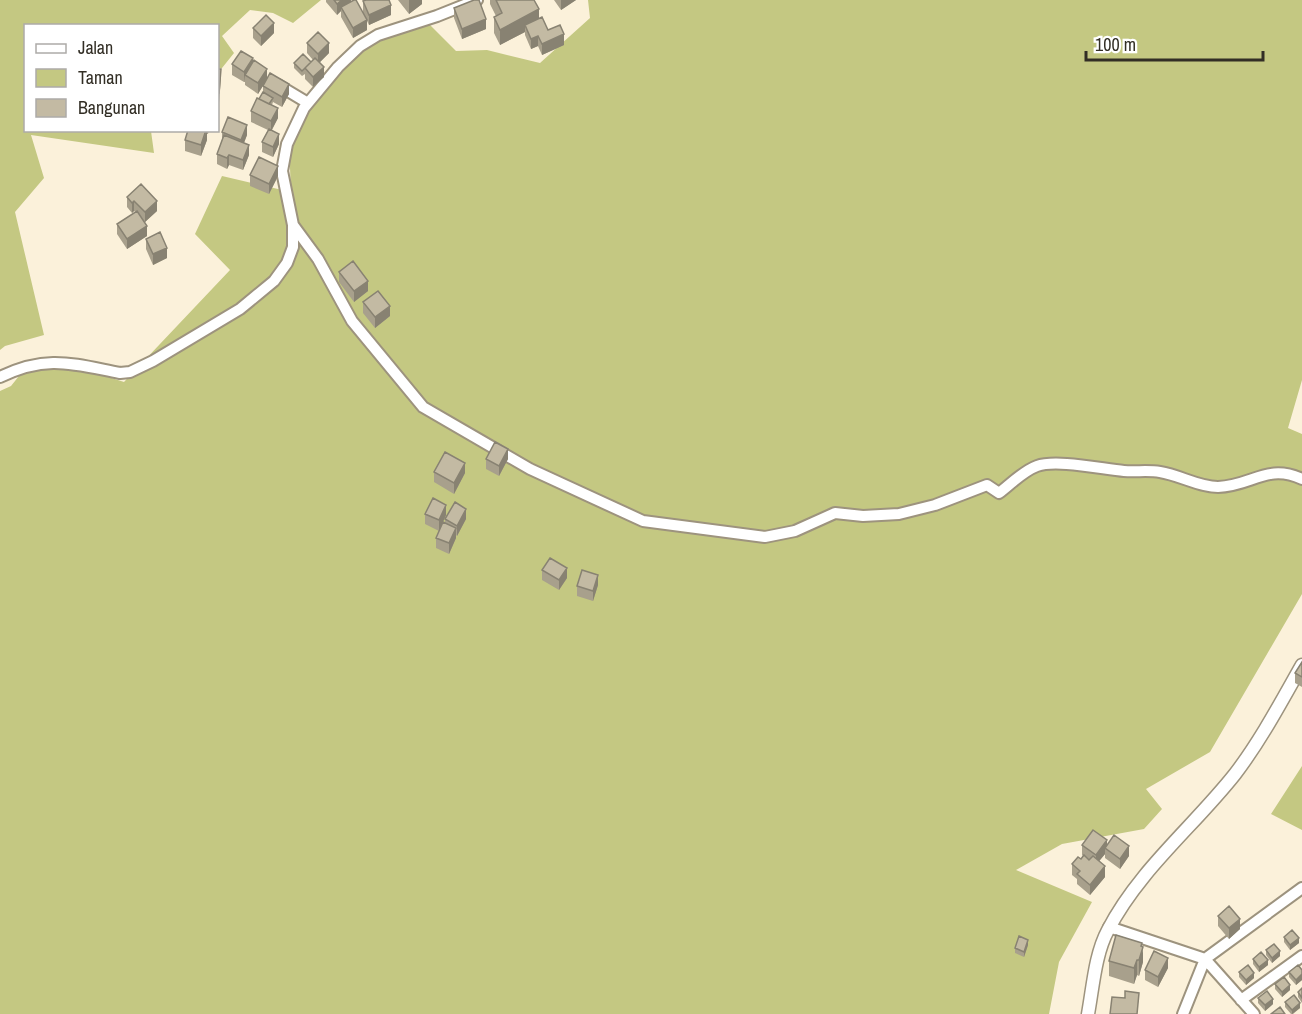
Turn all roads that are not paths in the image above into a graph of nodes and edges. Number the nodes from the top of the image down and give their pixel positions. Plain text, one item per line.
1 (477, 0) edge
2 (266, 75) edge
3 (308, 103) junction
4 (293, 225) junction
5 (0, 377) edge
6 (1302, 478) edge
7 (1302, 664) edge
8 (1302, 888) edge
9 (1109, 927) junction
10 (1302, 956) edge
11 (1205, 959) junction
12 (1247, 1009) edge
13 (1089, 1014) edge
14 (1183, 1014) edge

1 - 3 street
2 - 3 street
3 - 4 street
4 - 5 street
4 - 6 street
7 - 9 street
8 - 11 street
9 - 11 street
9 - 13 street
10 - 12 street
11 - 12 street
11 - 14 street

